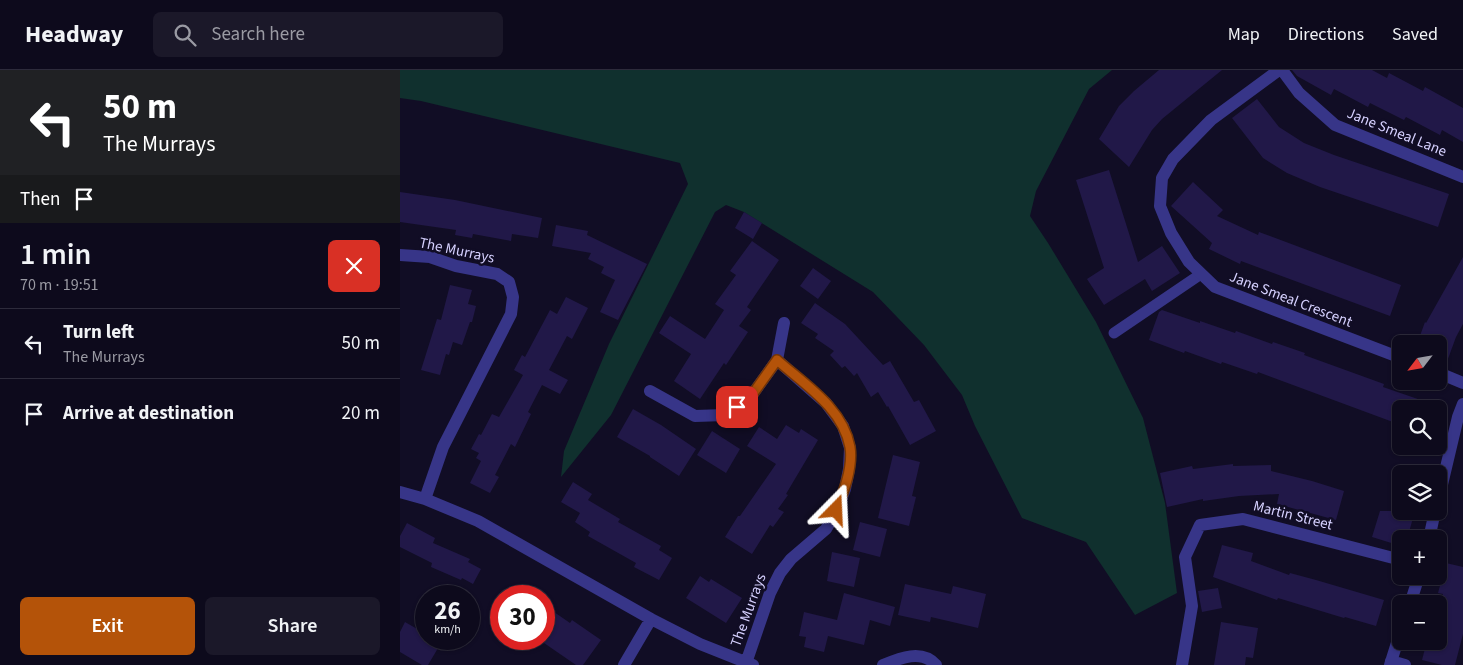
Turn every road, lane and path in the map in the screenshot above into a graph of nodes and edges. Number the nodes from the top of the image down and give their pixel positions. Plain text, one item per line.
1 (1280, 70) edge
2 (1463, 177) edge
3 (400, 255) edge
4 (1201, 274) junction
5 (784, 323) dead end
6 (1114, 333) dead end
7 (1392, 355) edge
8 (777, 360) junction
9 (1448, 377) edge
10 (1463, 383) edge
11 (650, 391) dead end
12 (1463, 404) edge
13 (1447, 465) edge
14 (400, 492) edge
15 (425, 499) junction
16 (1392, 558) edge
17 (651, 619) junction
18 (1395, 650) edge
19 (1391, 663) edge
20 (750, 664) edge
21 (624, 665) edge
22 (883, 665) edge
23 (936, 665) edge
24 (1182, 665) edge
25 (1405, 665) edge

1 - 2 street, Jane Smeal Lane
1 - 4 street, Jane Smeal Crescent
3 - 15 street, The Murrays
4 - 6 lane
4 - 7 street, Jane Smeal Crescent
5 - 8 street
8 - 11 street
8 - 20 street, The Murrays
9 - 10 street
12 - 13 street
14 - 15 street, The Murrays
15 - 17 street, The Murrays
16 - 24 street, Martin Street
17 - 20 street, The Murrays
17 - 21 street
18 - 19 street
19 - 25 street
22 - 23 street

